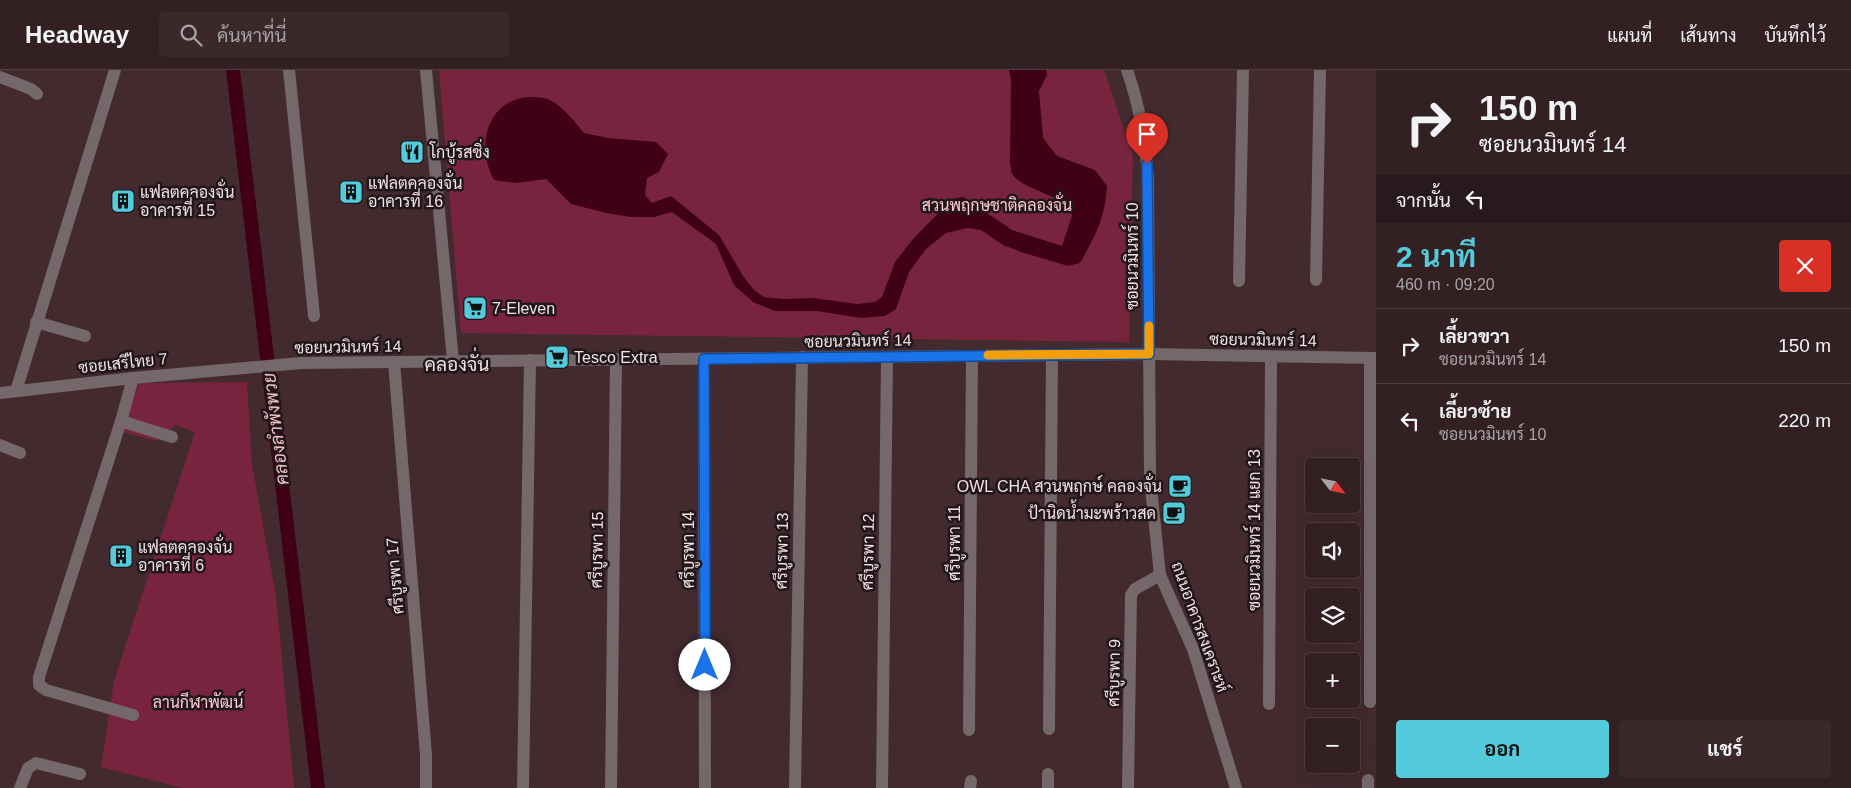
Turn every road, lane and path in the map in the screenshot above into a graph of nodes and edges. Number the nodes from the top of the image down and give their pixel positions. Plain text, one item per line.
1 (115, 70) edge
2 (289, 70) edge
3 (426, 70) edge
4 (1128, 70) edge
5 (1243, 70) edge
6 (1320, 70) edge
7 (0, 77) edge
8 (37, 94) dead end
9 (1316, 280) dead end
10 (1239, 281) dead end
11 (314, 316) dead end
12 (36, 322) junction
13 (85, 336) dead end
14 (1149, 354) junction
15 (1052, 355) junction
16 (972, 356) junction
17 (887, 357) junction
18 (1271, 357) junction
19 (802, 358) junction
20 (1373, 358) edge
21 (704, 359) junction
22 (530, 360) junction
23 (616, 360) junction
24 (453, 361) junction
25 (394, 362) junction
26 (250, 367) joint
27 (132, 378) junction
28 (16, 391) junction
29 (0, 393) edge
30 (121, 421) junction
31 (172, 437) dead end
32 (0, 445) edge
33 (20, 453) dead end
34 (1160, 575) junction
35 (1370, 702) dead end
36 (1269, 704) dead end
37 (133, 715) dead end
38 (1049, 729) dead end
39 (969, 730) dead end
40 (80, 774) dead end
41 (1048, 774) dead end
42 (795, 782) edge
43 (20, 788) edge
44 (426, 788) edge
45 (523, 788) edge
46 (610, 788) edge
47 (705, 788) edge
48 (882, 788) edge
49 (1048, 788) edge
50 (1128, 788) edge
51 (1236, 788) edge

1 - 12 street
2 - 11 street
3 - 24 street
4 - 14 street, ซอยนวมินทร์ 10
5 - 10 street
6 - 9 street
7 - 8 street
12 - 13 street
12 - 28 street
14 - 15 street, ซอยนวมินทร์ 14
14 - 18 street, ซอยนวมินทร์ 14
14 - 34 street, ถนนอาคารสงเคราะห์
15 - 16 street, ซอยนวมินทร์ 14
15 - 38 street
16 - 17 street, ซอยนวมินทร์ 14
16 - 39 street, ศรีบูรพา 11
17 - 19 street, ซอยนวมินทร์ 14
17 - 48 street, ศรีบูรพา 12
18 - 20 street, ซอยนวมินทร์ 14
18 - 36 street, ซอยนวมินทร์ 14 แยก 13
19 - 21 street, ซอยนวมินทร์ 14
19 - 42 street, ศรีบูรพา 13
20 - 35 street
21 - 23 street, ซอยนวมินทร์ 14
21 - 47 street, ศรีบูรพา 14
22 - 23 street, ซอยนวมินทร์ 14
22 - 24 street, ซอยนวมินทร์ 14
22 - 45 street
23 - 46 street, ศรีบูรพา 15
24 - 25 street, ซอยนวมินทร์ 14
25 - 26 street, ซอยนวมินทร์ 14
25 - 44 street, ศรีบูรพา 17
26 - 27 street, ซอยเสรีไทย 7
27 - 28 street, ซอยเสรีไทย 7
27 - 30 street
28 - 29 street, ซอยเสรีไทย 7
30 - 31 street
30 - 37 street
32 - 33 street
34 - 50 street, ศรีบูรพา 9
34 - 51 street, ถนนอาคารสงเคราะห์
40 - 43 street
41 - 49 street

